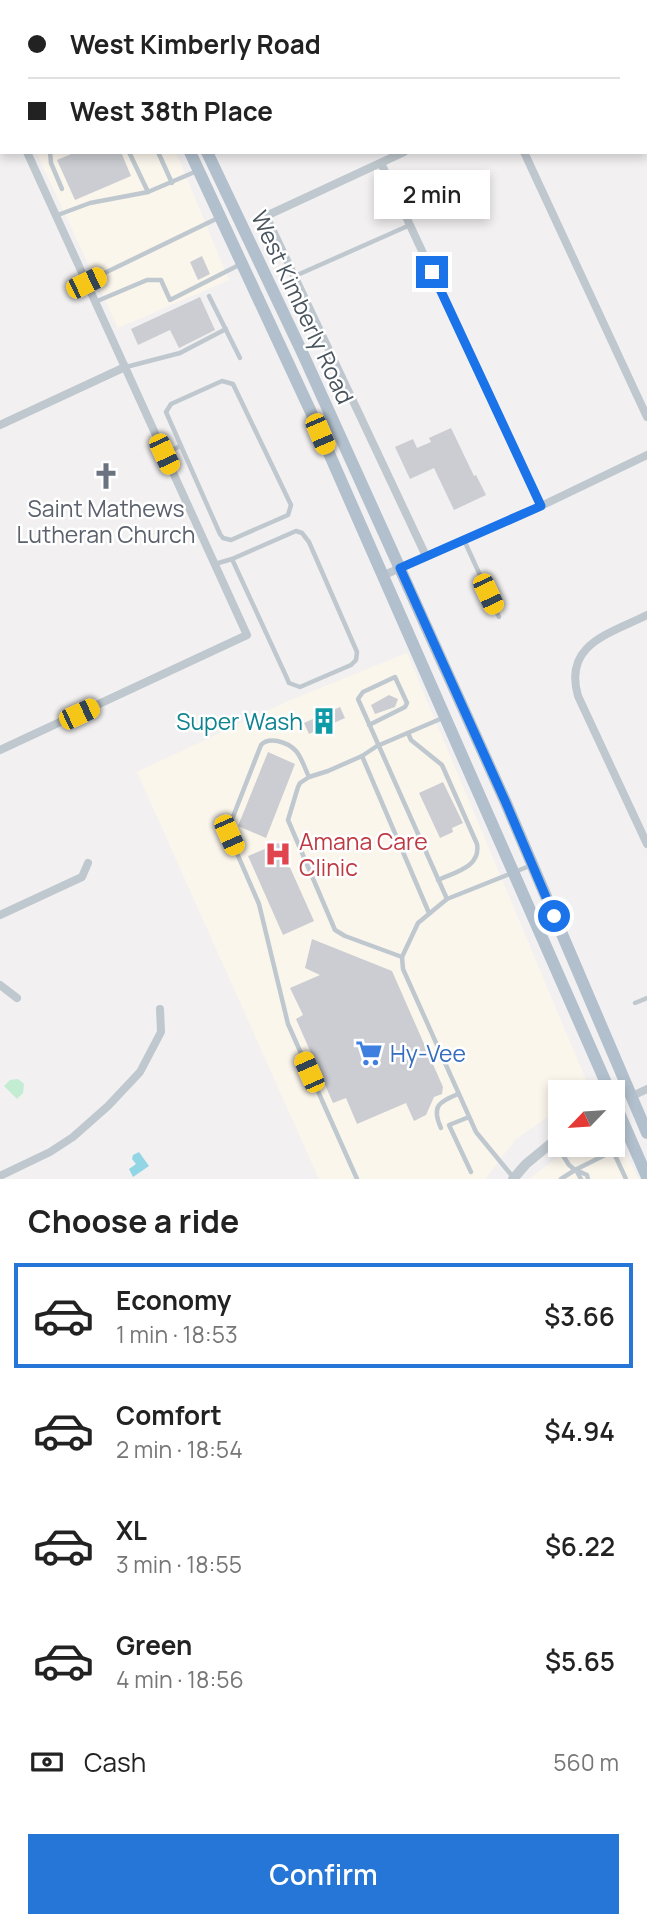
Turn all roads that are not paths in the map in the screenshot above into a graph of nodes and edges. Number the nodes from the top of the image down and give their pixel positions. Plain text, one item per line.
1 (28, 154) edge
2 (50, 154) edge
3 (130, 154) edge
4 (159, 154) edge
5 (191, 154) edge
6 (209, 154) edge
7 (400, 154) edge
8 (525, 154) edge
9 (381, 163) junction
10 (199, 170) junction
11 (172, 183) junction
12 (62, 189) dead end
13 (148, 192) junction
14 (68, 201) dead end
15 (72, 209) junction
16 (55, 216) junction
17 (220, 217) junction
18 (410, 225) junction
19 (241, 264) junction
20 (294, 276) junction
21 (86, 283) junction
22 (209, 296) dead end
23 (94, 302) junction
24 (226, 329) junction
25 (240, 358) dead end
26 (125, 367) junction
27 (647, 416) edge
28 (0, 425) edge
29 (180, 446) junction
30 (164, 454) junction
31 (647, 455) edge
32 (541, 506) junction
33 (464, 540) junction
34 (426, 556) junction
35 (232, 559) junction
36 (214, 564) junction
37 (400, 568) junction
38 (382, 576) junction
39 (647, 615) edge
40 (499, 617) dead end
41 (445, 717) junction
42 (369, 725) junction
43 (408, 733) junction
44 (377, 746) junction
45 (0, 750) edge
46 (362, 756) junction
47 (309, 777) junction
48 (647, 844) edge
49 (88, 863) dead end
50 (533, 865) junction
51 (515, 872) junction
52 (438, 880) junction
53 (447, 900) junction
54 (429, 912) junction
55 (0, 915) edge
56 (402, 957) junction
57 (0, 985) edge
58 (17, 998) dead end
59 (647, 998) edge
60 (635, 1003) dead end
61 (160, 1009) dead end
62 (605, 1080) edge
63 (647, 1089) edge
64 (458, 1094) junction
65 (630, 1097) junction
66 (625, 1098) edge
67 (469, 1117) junction
68 (625, 1127) edge
69 (441, 1128) dead end
70 (647, 1133) edge
71 (548, 1146) edge
72 (565, 1157) edge
73 (575, 1170) junction
74 (471, 1172) dead end
75 (0, 1176) edge
76 (647, 1177) edge
77 (513, 1178) edge
78 (357, 1179) edge
79 (561, 1179) edge
80 (581, 1179) edge
81 (589, 1179) edge
82 (626, 1179) edge

1 - 16 street
2 - 12 lane
3 - 13 lane
4 - 11 lane
5 - 10 main road, West Kimberly Road
6 - 37 main road, West Kimberly Road
7 - 9 street
8 - 27 street
9 - 18 street
9 - 20 street, West Kimberly Road
10 - 11 lane
10 - 17 main road, West Kimberly Road
11 - 13 lane
13 - 15 lane
14 - 15 lane
15 - 16 lane
16 - 21 street
17 - 19 main road, West Kimberly Road
17 - 21 lane
18 - 20 lane
18 - 32 street
19 - 23 lane
19 - 38 main road, West Kimberly Road
20 - 34 street, West Kimberly Road
21 - 23 street
22 - 24 lane
23 - 26 street
24 - 25 lane
24 - 26 lane
26 - 28 street
26 - 30 street
29 - 29 lane
29 - 30 lane
30 - 36 street
31 - 32 street
32 - 33 street
33 - 34 street
33 - 40 lane
34 - 37 street
35 - 35 lane
35 - 36 lane
36 - 45 street
37 - 38 street
37 - 50 main road, West Kimberly Road
38 - 41 main road, West Kimberly Road
39 - 48 street
41 - 43 lane
41 - 51 main road, West Kimberly Road
42 - 42 lane
42 - 44 lane
43 - 44 lane
43 - 52 lane
44 - 46 lane
44 - 52 lane
46 - 47 lane
46 - 54 lane
47 - 56 lane
47 - 78 lane
49 - 55 street
50 - 51 lane
50 - 65 main road, West Kimberly Road
51 - 53 lane
51 - 62 main road, West Kimberly Road
52 - 53 lane
53 - 54 lane
54 - 56 lane
56 - 64 lane
57 - 58 street
59 - 60 lane
61 - 75 street
63 - 65 street
64 - 67 lane
64 - 69 lane
65 - 66 street
65 - 70 main road, West Kimberly Road
67 - 74 lane
67 - 77 lane
68 - 76 main road, West Kimberly Road
71 - 77 street
72 - 73 lane
73 - 79 lane
73 - 80 lane
73 - 81 lane
73 - 82 lane

